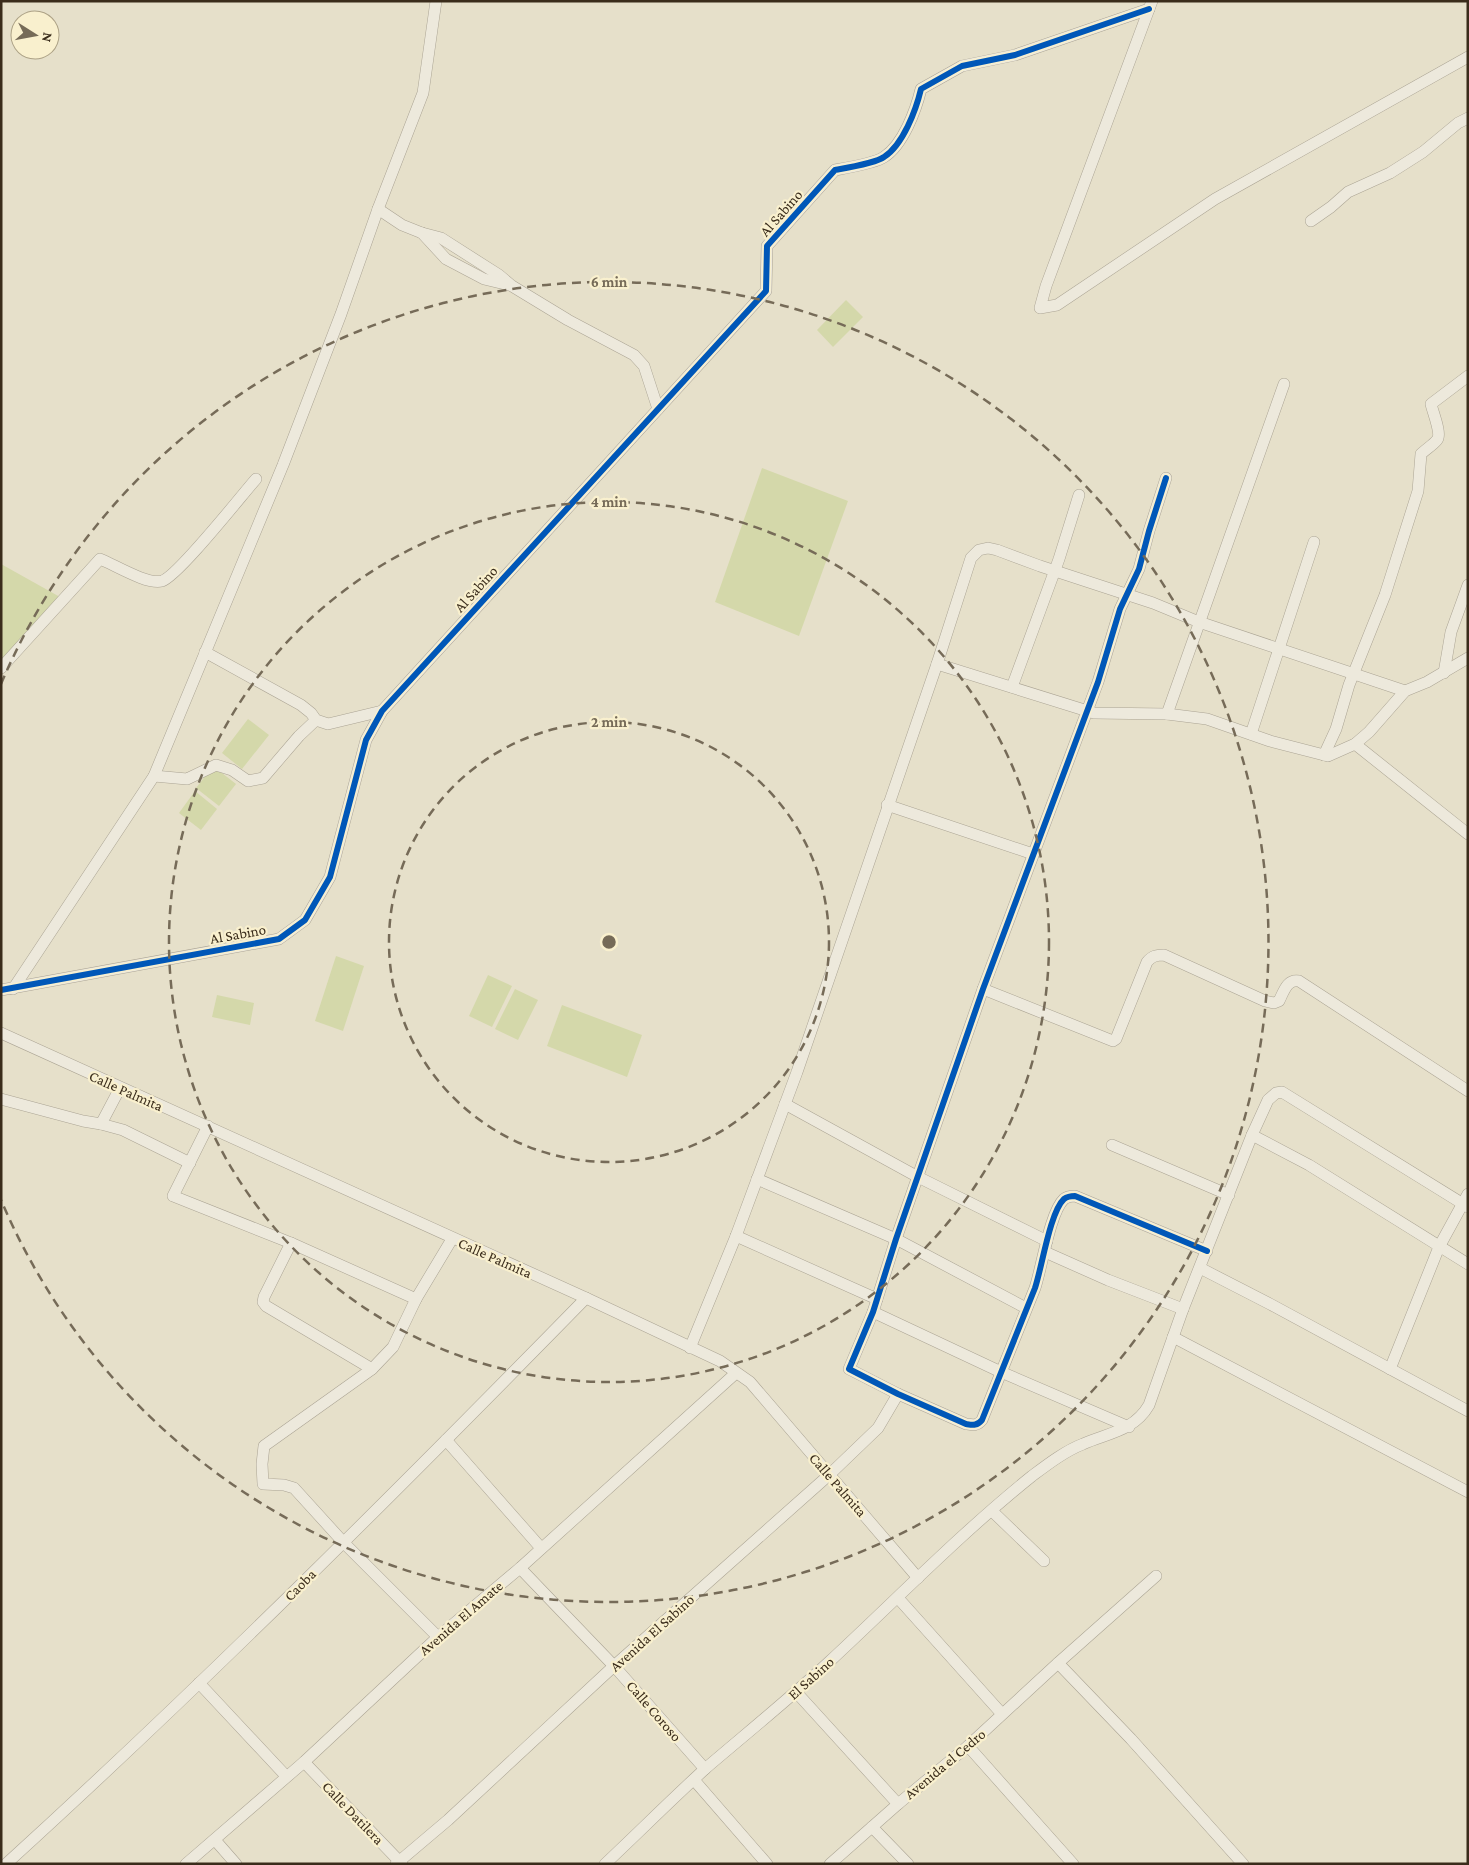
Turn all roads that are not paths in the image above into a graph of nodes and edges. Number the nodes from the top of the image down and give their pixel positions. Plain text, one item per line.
1 (436, 1) edge
2 (1151, 5) edge
3 (1468, 57) edge
4 (1468, 118) edge
5 (378, 209) junction
6 (1310, 221) dead end
7 (1468, 376) edge
8 (1284, 384) dead end
9 (658, 408) junction
10 (1166, 478) dead end
11 (256, 479) dead end
12 (1079, 495) dead end
13 (1314, 542) dead end
14 (1054, 571) junction
15 (1468, 585) edge
16 (1128, 595) junction
17 (1199, 622) junction
18 (1279, 648) junction
19 (205, 652) junction
20 (1468, 658) edge
21 (937, 664) junction
22 (1, 668) edge
23 (1444, 673) junction
24 (1353, 674) junction
25 (1012, 687) junction
26 (1405, 691) junction
27 (1086, 710) junction
28 (382, 712) junction
29 (1167, 714) junction
30 (316, 720) junction
31 (1251, 734) junction
32 (1355, 744) junction
33 (1324, 755) junction
34 (154, 776) junction
35 (888, 805) junction
36 (1468, 834) edge
37 (1033, 854) junction
38 (7, 989) edge
39 (983, 989) junction
40 (1, 1034) edge
41 (120, 1088) junction
42 (1468, 1091) edge
43 (1, 1099) edge
44 (785, 1104) junction
45 (101, 1124) junction
46 (208, 1126) junction
47 (1252, 1135) junction
48 (1112, 1145) dead end
49 (190, 1163) junction
50 (918, 1176) junction
51 (757, 1179) junction
52 (1229, 1195) junction
53 (1466, 1202) edge
54 (736, 1236) junction
55 (452, 1239) junction
56 (896, 1239) junction
57 (1047, 1240) junction
58 (291, 1243) junction
59 (1439, 1247) junction
60 (1207, 1251) junction
61 (1045, 1252) junction
62 (1468, 1264) edge
63 (1200, 1268) junction
64 (586, 1298) junction
65 (416, 1299) junction
66 (877, 1299) junction
67 (1026, 1308) junction
68 (1184, 1309) junction
69 (873, 1312) junction
70 (1174, 1337) junction
71 (690, 1348) junction
72 (1390, 1368) junction
73 (372, 1369) junction
74 (1002, 1372) junction
75 (736, 1373) junction
76 (898, 1394) junction
77 (1468, 1411) edge
78 (1129, 1427) junction
79 (446, 1440) junction
80 (829, 1475) junction
81 (1468, 1492) edge
82 (992, 1511) junction
83 (344, 1542) junction
84 (541, 1548) junction
85 (1044, 1561) dead end
86 (520, 1568) junction
87 (1156, 1576) dead end
88 (918, 1578) junction
89 (898, 1598) junction
90 (438, 1637) junction
91 (1058, 1662) junction
92 (614, 1666) junction
93 (200, 1683) junction
94 (796, 1692) junction
95 (1002, 1714) junction
96 (968, 1746) junction
97 (304, 1762) junction
98 (705, 1769) junction
99 (286, 1776) junction
100 (694, 1780) junction
101 (898, 1804) junction
102 (872, 1827) junction
103 (215, 1840) junction
104 (399, 1863) edge
105 (6, 1864) edge
106 (186, 1864) edge
107 (236, 1864) edge
108 (605, 1864) edge
109 (767, 1864) edge
110 (830, 1864) edge
111 (908, 1864) edge
112 (1073, 1864) edge
113 (1243, 1864) edge

1 - 5 street
2 - 3 street
2 - 9 street, Al Sabino
4 - 6 street
5 - 9 street
5 - 19 street
7 - 24 street
8 - 17 street
9 - 28 street, Al Sabino
10 - 16 street
11 - 22 street
12 - 14 street
13 - 18 street
14 - 16 street
14 - 21 street
14 - 25 street
15 - 23 street
16 - 17 street
16 - 27 street
17 - 18 street
17 - 29 street
18 - 24 street
18 - 31 street
19 - 30 street
19 - 34 street
20 - 23 street
21 - 25 street
21 - 35 street
23 - 26 street
24 - 26 street
24 - 33 street
25 - 27 street
26 - 32 street
27 - 29 street
27 - 37 street
28 - 30 street
28 - 38 street, Al Sabino
29 - 31 street
30 - 34 street
31 - 33 street
32 - 33 street
32 - 36 street
34 - 38 street
35 - 37 street
35 - 44 street
37 - 39 street
39 - 42 street
39 - 50 street
40 - 41 street, Calle Palmita
41 - 45 street
41 - 46 street, Calle Palmita
43 - 45 street
44 - 50 street
44 - 51 street
45 - 49 street
46 - 49 street
46 - 55 street, Calle Palmita
47 - 52 street
47 - 53 street
47 - 59 street
48 - 52 street
49 - 58 street
50 - 56 street
50 - 57 street
51 - 54 street
51 - 56 street
52 - 60 street
53 - 59 street
54 - 66 street
54 - 71 street
55 - 64 street, Calle Palmita
55 - 65 street
56 - 66 street
56 - 67 street
57 - 60 street
57 - 61 street
58 - 65 street
58 - 73 street
59 - 62 street
59 - 72 street
60 - 63 street
61 - 67 street
61 - 68 street
63 - 68 street
63 - 72 street
64 - 71 street, Calle Palmita
64 - 79 street, Caoba
65 - 73 street
66 - 69 street
67 - 74 street
68 - 70 street
69 - 74 street
69 - 76 street
70 - 78 street
70 - 81 street
71 - 75 street, Calle Palmita
72 - 77 street
73 - 83 street
74 - 76 street
74 - 78 street
75 - 80 street, Calle Palmita
75 - 84 street, Avenida El Amate
76 - 80 street, Avenida El Sabino
78 - 82 street, El Sabino
79 - 83 street, Caoba
79 - 84 street
80 - 88 street, Calle Palmita
80 - 92 street, Avenida El Sabino
82 - 85 street
82 - 88 street, El Sabino
83 - 90 street
83 - 93 street, Caoba
84 - 86 street, Avenida El Amate
86 - 90 street, Avenida El Amate
86 - 92 street, Calle Coroso
87 - 91 street, Avenida el Cedro
88 - 89 street, El Sabino
89 - 94 street, El Sabino
89 - 95 street
90 - 97 street, Avenida El Amate
91 - 95 street, Avenida el Cedro
91 - 113 street
92 - 98 street, Calle Coroso
92 - 104 street, Avenida El Sabino
93 - 99 street
93 - 105 street, Caoba
94 - 98 street, El Sabino
94 - 101 street
95 - 96 street, Avenida el Cedro
96 - 101 street, Avenida el Cedro
96 - 112 street
97 - 99 street, Avenida El Amate
97 - 104 street, Calle Datilera
98 - 100 street, El Sabino
99 - 103 street, Avenida El Amate
100 - 108 street, El Sabino
100 - 109 street
101 - 102 street, Avenida el Cedro
102 - 110 street, Avenida el Cedro
102 - 111 street
103 - 106 street, Avenida El Amate
103 - 107 street

